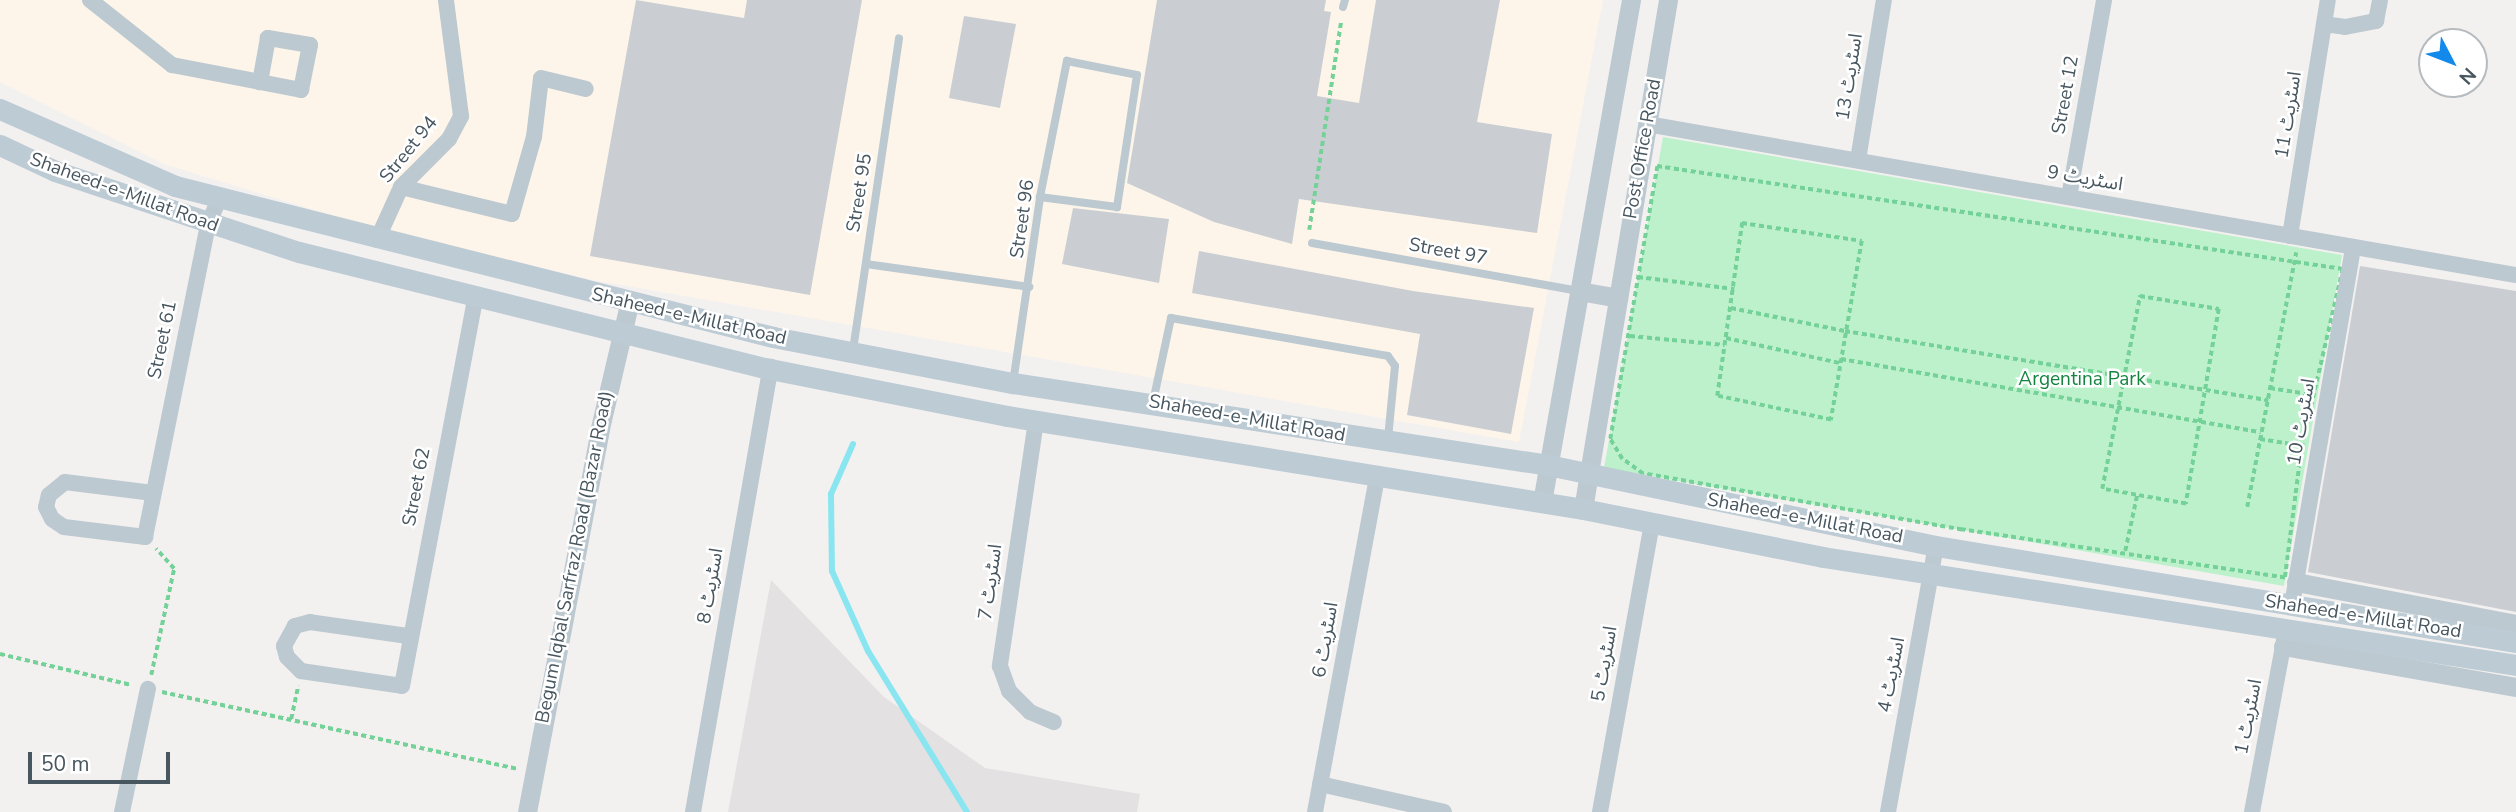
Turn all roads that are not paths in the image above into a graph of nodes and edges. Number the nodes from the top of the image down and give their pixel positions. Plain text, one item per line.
1 (90, 0) edge
2 (446, 0) edge
3 (1631, 0) edge
4 (1668, 0) edge
5 (1884, 0) edge
6 (2104, 0) edge
7 (2328, 0) edge
8 (2380, 0) edge
9 (2325, 24) junction
10 (899, 38) dead end
11 (260, 82) dead end
12 (586, 89) dead end
13 (0, 109) edge
14 (1647, 124) junction
15 (0, 145) edge
16 (1858, 160) junction
17 (401, 187) junction
18 (220, 197) junction
19 (1041, 197) junction
20 (2069, 197) junction
21 (208, 225) junction
22 (2295, 236) junction
23 (377, 240) junction
24 (1312, 243) road end
25 (2353, 247) junction
26 (866, 264) junction
27 (2516, 275) edge
28 (1029, 287) junction
29 (1579, 291) junction
30 (476, 296) junction
31 (1618, 298) junction
32 (629, 304) junction
33 (619, 335) junction
34 (852, 353) junction
35 (771, 366) junction
36 (1013, 383) junction
37 (1153, 402) junction
38 (1007, 416) junction
39 (1036, 421) junction
40 (1388, 444) junction
41 (1548, 466) junction
42 (1589, 473) junction
43 (1377, 475) junction
44 (153, 493) junction
45 (1542, 502) junction
46 (1583, 509) junction
47 (1652, 524) junction
48 (1936, 546) junction
49 (1933, 575) junction
50 (2296, 582) junction
51 (2292, 605) junction
52 (2516, 624) edge
53 (408, 636) junction
54 (2285, 638) junction
55 (2516, 642) edge
56 (2516, 665) edge
57 (2516, 687) edge
58 (148, 689) road end
59 (1054, 722) dead end
60 (1321, 783) junction
61 (122, 812) edge
62 (527, 812) edge
63 (693, 812) edge
64 (1315, 812) edge
65 (1444, 812) edge
66 (1600, 812) edge
67 (1888, 812) edge
68 (2252, 812) edge

1 - 11 street
2 - 17 street, Street 94
3 - 29 street, Post Office Road
4 - 14 street, Post Office Road
5 - 16 street, اسٹریٹ 13
6 - 20 street, Street 12
7 - 9 street, اسٹریٹ 11
8 - 9 street
9 - 22 street, اسٹریٹ 11
10 - 26 lane, Street 95
12 - 17 street
13 - 18 main road, Shaheed-e-Millat Road
14 - 16 street, اسٹریٹ 9
14 - 31 street, Post Office Road
15 - 21 main road, Shaheed-e-Millat Road
16 - 20 street, اسٹریٹ 9
17 - 23 street, Street 94
18 - 21 street, Street 61
18 - 23 main road, Shaheed-e-Millat Road
19 - 19 lane, Street 96
19 - 28 lane, Street 96
20 - 22 street, اسٹریٹ 9
21 - 30 main road, Shaheed-e-Millat Road
21 - 44 street, Street 61
22 - 25 street, اسٹریٹ 9
23 - 32 main road, Shaheed-e-Millat Road
24 - 29 lane, Street 97
25 - 27 street, اسٹریٹ 9
25 - 50 street, اسٹریٹ 10
26 - 28 lane
26 - 34 lane, Street 95
28 - 36 lane, Street 96
29 - 31 street
29 - 41 street, Post Office Road
30 - 33 main road, Shaheed-e-Millat Road
30 - 53 street, Street 62
31 - 42 street, Post Office Road
32 - 33 street, Begum Iqbal Sarfraz Road (Bazar Road)
32 - 34 main road, Shaheed-e-Millat Road
33 - 35 main road, Shaheed-e-Millat Road
33 - 62 street, Begum Iqbal Sarfraz Road (Bazar Road)
34 - 36 main road, Shaheed-e-Millat Road
35 - 38 main road, Shaheed-e-Millat Road
35 - 63 street, اسٹریٹ 8
36 - 37 main road, Shaheed-e-Millat Road
36 - 38 main road
37 - 40 main road, Shaheed-e-Millat Road
37 - 40 lane
38 - 39 main road, Shaheed-e-Millat Road
39 - 43 main road, Shaheed-e-Millat Road
39 - 59 street, اسٹریٹ 7
40 - 41 main road, Shaheed-e-Millat Road
41 - 42 main road, Shaheed-e-Millat Road
41 - 45 street, Post Office Road
42 - 46 street, Post Office Road
42 - 48 main road, Shaheed-e-Millat Road
43 - 45 main road, Shaheed-e-Millat Road
43 - 60 street, اسٹریٹ 6
44 - 44 street, Street 61
45 - 46 main road, Shaheed-e-Millat Road
46 - 47 main road, Shaheed-e-Millat Road
47 - 49 main road, Shaheed-e-Millat Road
47 - 66 street, اسٹریٹ 5
48 - 49 street, اسٹریٹ 4
48 - 51 main road, Shaheed-e-Millat Road
49 - 54 main road, Shaheed-e-Millat Road
49 - 67 street, اسٹریٹ 4
50 - 51 street, اسٹریٹ 10
50 - 52 street, Shaheed-e-Millat Road
51 - 55 main road, Shaheed-e-Millat Road
53 - 53 street, Street 62
54 - 56 main road, Shaheed-e-Millat Road
54 - 57 street, Shaheed-e-Millat Road
54 - 68 street, اسٹریٹ 1
58 - 61 street
60 - 64 street, اسٹریٹ 6
60 - 65 street

